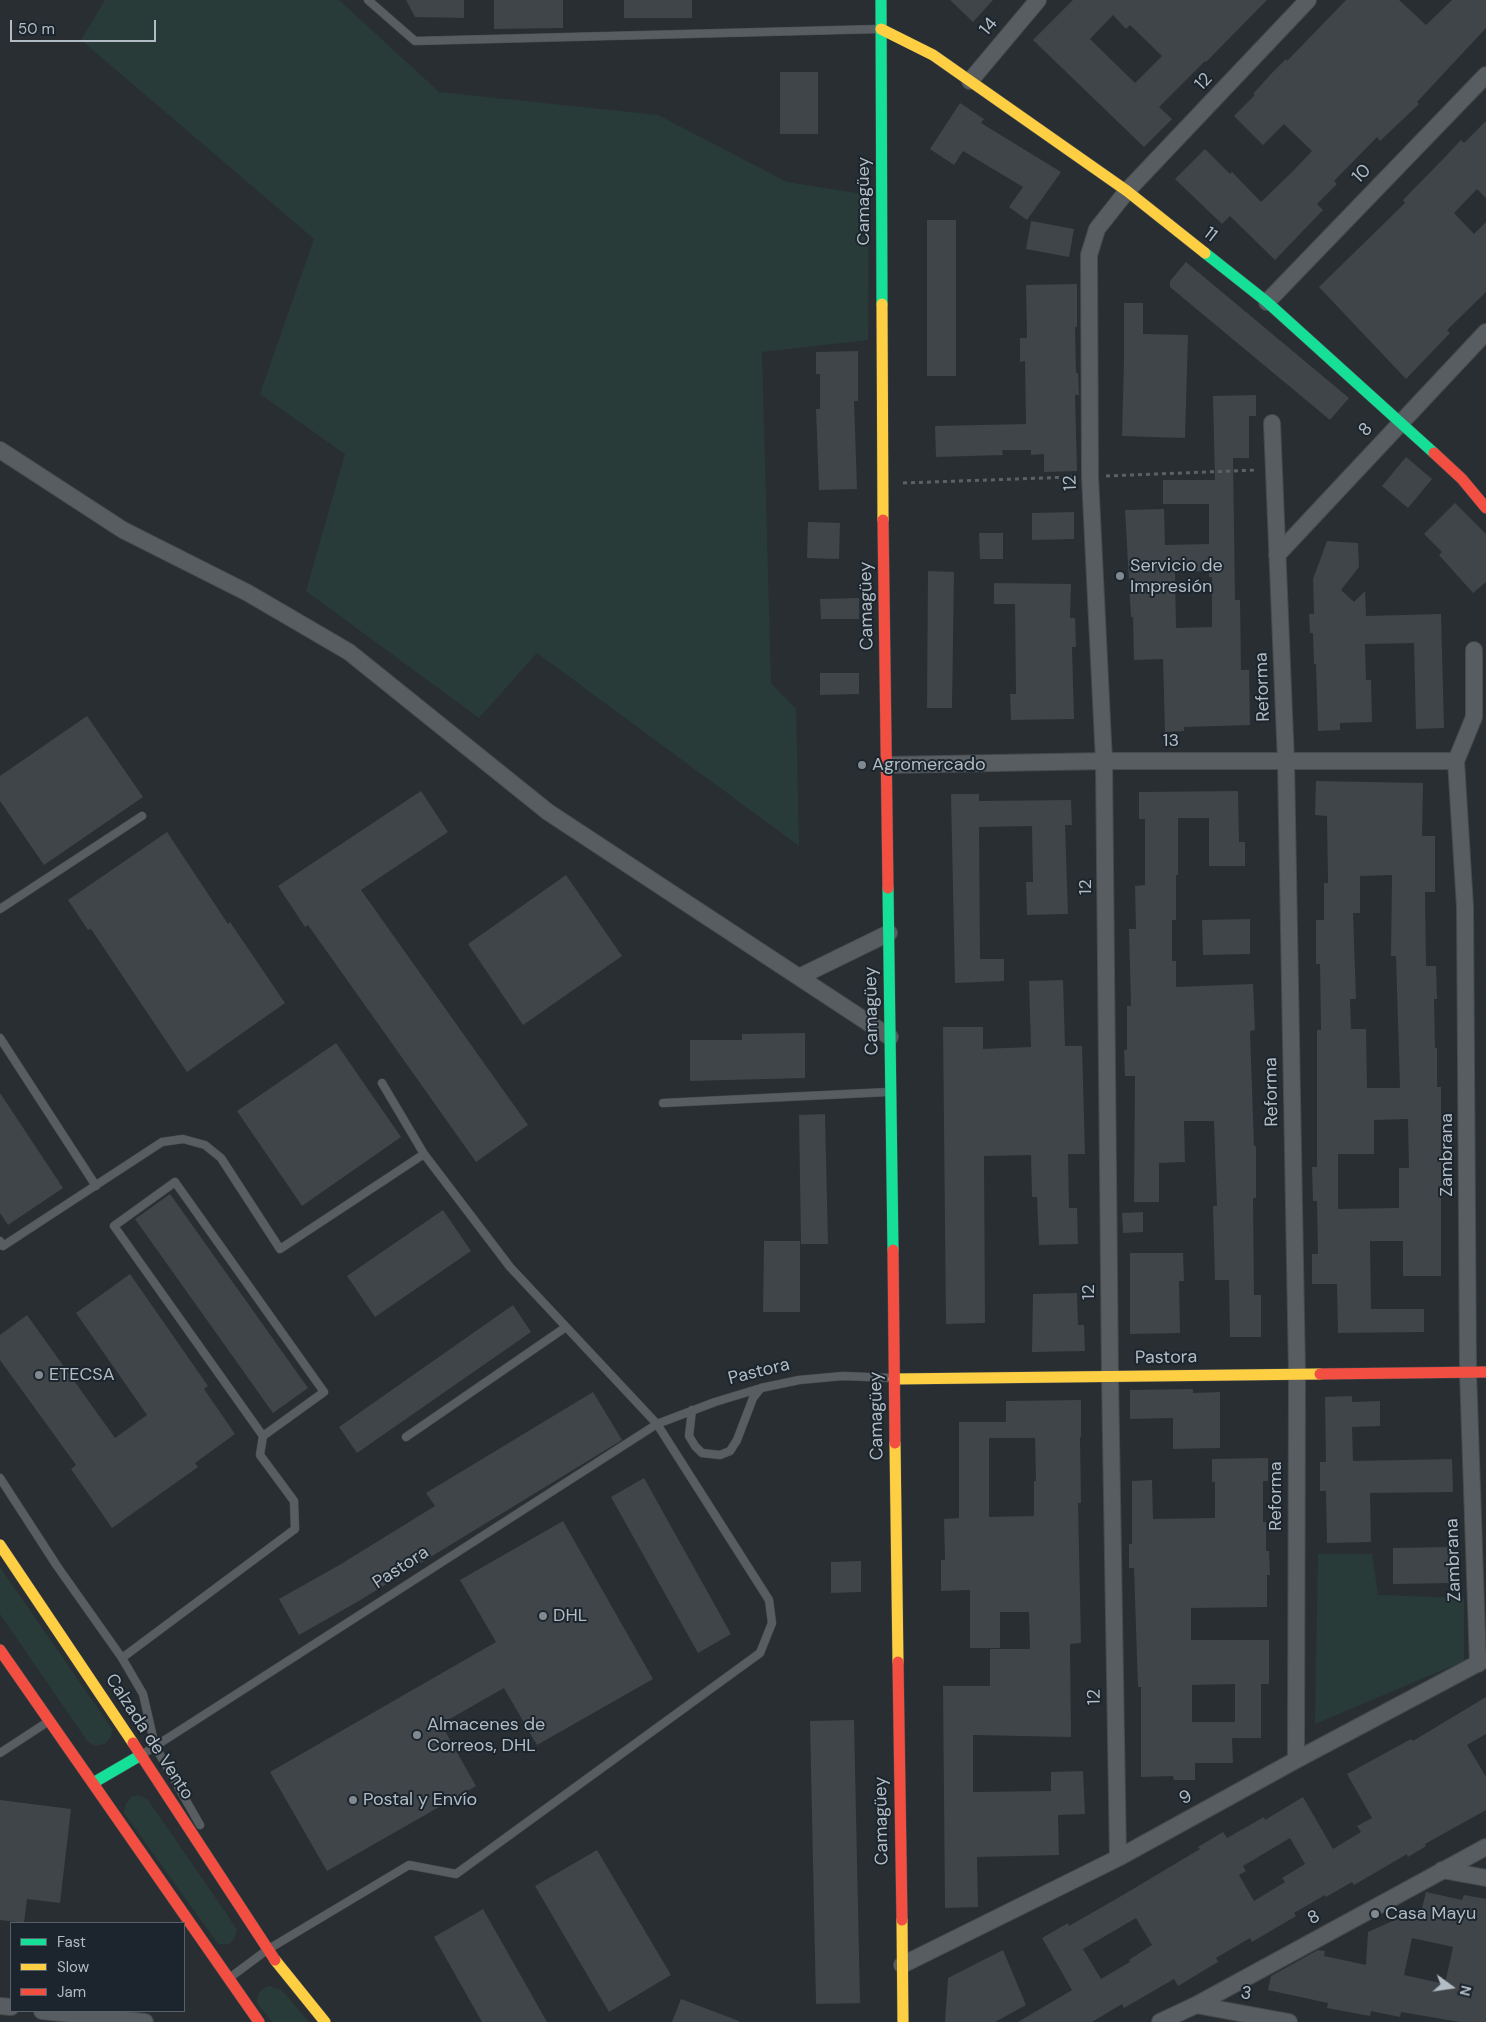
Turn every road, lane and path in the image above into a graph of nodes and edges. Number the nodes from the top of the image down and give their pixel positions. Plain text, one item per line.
1 (368, 0) edge
2 (880, 0) edge
3 (1038, 0) edge
4 (1308, 0) edge
5 (881, 29) junction
6 (1486, 75) edge
7 (970, 80) junction
8 (1127, 192) junction
9 (1267, 302) junction
10 (1486, 332) edge
11 (1401, 421) junction
12 (1272, 423) dead end
13 (0, 450) edge
14 (1486, 508) edge
15 (1277, 555) junction
16 (1474, 650) dead end
17 (1104, 761) junction
18 (1456, 761) junction
19 (1286, 762) junction
20 (887, 765) junction
21 (142, 816) dead end
22 (0, 909) edge
23 (888, 933) junction
24 (799, 977) junction
25 (890, 1036) junction
26 (0, 1038) edge
27 (382, 1083) dead end
28 (891, 1092) junction
29 (662, 1103) dead end
30 (424, 1154) junction
31 (96, 1186) junction
32 (0, 1241) edge
33 (566, 1327) junction
34 (1468, 1372) junction
35 (1486, 1372) edge
36 (1297, 1373) junction
37 (1110, 1376) junction
38 (894, 1379) junction
39 (761, 1388) junction
40 (692, 1410) junction
41 (657, 1424) junction
42 (263, 1436) junction
43 (406, 1436) dead end
44 (0, 1478) edge
45 (0, 1545) edge
46 (0, 1650) edge
47 (122, 1658) junction
48 (1482, 1661) edge
49 (50, 1720) junction
50 (155, 1746) junction
51 (0, 1753) edge
52 (141, 1755) junction
53 (1296, 1760) junction
54 (93, 1783) junction
55 (204, 1832) dead end
56 (1486, 1847) edge
57 (219, 1858) dead end
58 (1118, 1858) junction
59 (1442, 1870) junction
60 (1486, 1878) edge
61 (224, 1884) junction
62 (267, 1950) junction
63 (902, 1966) junction
64 (228, 1978) junction
65 (1196, 2005) junction
66 (51, 2012) edge
67 (145, 2022) edge
68 (259, 2022) edge
69 (325, 2022) edge
70 (903, 2022) edge
71 (1160, 2022) edge
72 (1289, 2022) edge

1 - 5 lane
2 - 5 main road, Camagüey
3 - 7 street, 14
4 - 8 street, 12
5 - 7 main road, 11
5 - 20 main road, Camagüey
6 - 9 street, 10
7 - 8 main road, 11
8 - 9 main road, 11
8 - 17 street, 12
9 - 11 main road, 11
10 - 11 street, 8
11 - 14 main road, 11
11 - 15 street, 8
12 - 15 street, Reforma
13 - 24 street
15 - 19 street, Reforma
16 - 18 street, Zambrana
17 - 19 street, 13
17 - 20 street, 13
17 - 37 street, 12
18 - 19 street, 13
18 - 34 street, Zambrana
19 - 36 street, Reforma
20 - 23 main road, Camagüey
21 - 22 lane
23 - 24 street
23 - 25 main road, Camagüey
24 - 25 street
25 - 28 main road, Camagüey
26 - 31 lane
27 - 30 lane
28 - 29 lane
28 - 38 main road, Camagüey
30 - 31 lane
30 - 33 lane
31 - 32 lane
33 - 41 lane
33 - 43 lane
34 - 35 main road, Pastora
34 - 36 main road, Pastora
34 - 48 street, Zambrana
36 - 37 main road, Pastora
36 - 53 street, Reforma
37 - 38 main road, Pastora
37 - 58 street, 12
38 - 39 lane, Pastora
38 - 63 main road, Camagüey
39 - 40 lane, Pastora
39 - 40 lane
40 - 41 lane, Pastora
41 - 50 lane, Pastora
41 - 62 lane
42 - 42 lane
42 - 47 lane
44 - 47 lane
45 - 52 main road, Calzada de Vento
46 - 49 main road
47 - 50 lane
48 - 53 street, 9
49 - 51 lane
49 - 54 main road
50 - 52 lane, Pastora
50 - 55 lane
52 - 54 main road
52 - 61 main road, Calzada de Vento
53 - 58 street, 9
54 - 64 main road
56 - 59 street, 8
57 - 61 lane
58 - 63 street, 9
59 - 60 street
59 - 65 street, 8
61 - 62 main road, Calzada de Vento
62 - 64 lane
62 - 69 main road, Calzada de Vento
63 - 70 main road, Camagüey
64 - 68 main road
65 - 71 street, 8
65 - 72 street, 3
66 - 67 street

